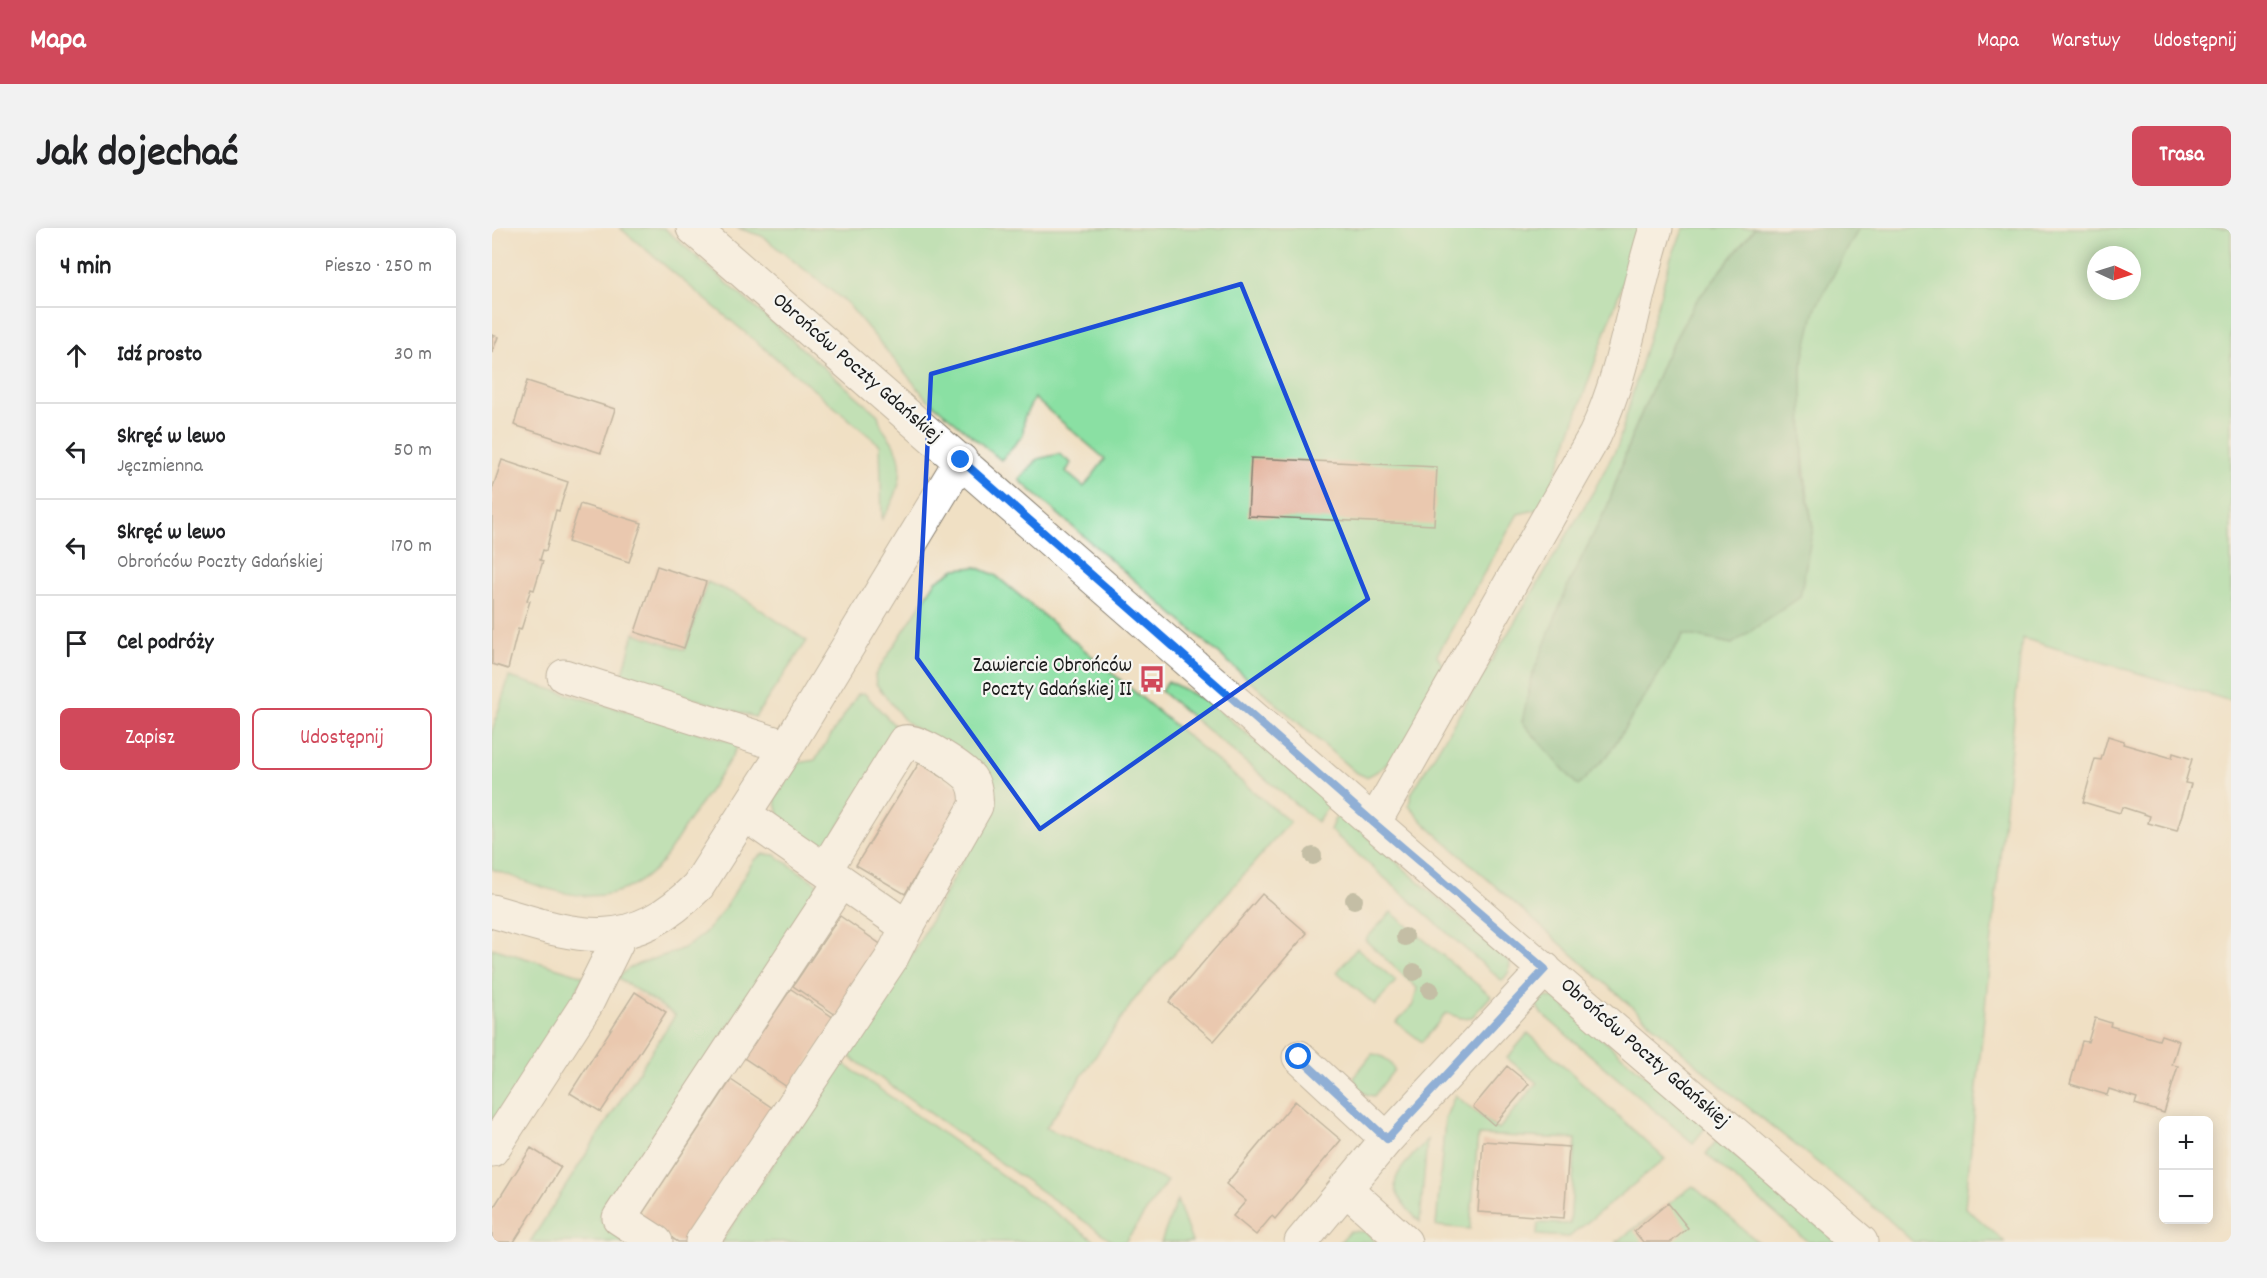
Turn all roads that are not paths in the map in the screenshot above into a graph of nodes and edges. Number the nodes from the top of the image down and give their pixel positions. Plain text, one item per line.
1 (693, 228) edge
2 (1656, 228) edge
3 (961, 460) junction
4 (564, 676) dead end
5 (787, 747) junction
6 (744, 814) junction
7 (1374, 823) junction
8 (833, 876) junction
9 (492, 910) edge
10 (907, 927) junction
11 (621, 934) junction
12 (1545, 969) junction
13 (1299, 1057) dead end
14 (1387, 1139) junction
15 (492, 1150) edge
16 (1345, 1188) junction
17 (656, 1242) edge
18 (702, 1242) edge
19 (1301, 1242) edge
20 (1405, 1242) edge
21 (1861, 1242) edge

1 - 3 street, Obrońców Poczty Gdańskiej
2 - 7 street
3 - 5 street
3 - 7 street, Obrońców Poczty Gdańskiej
4 - 5 street
5 - 6 street
6 - 8 street
6 - 11 street
7 - 12 street, Obrońców Poczty Gdańskiej
8 - 10 street
8 - 10 street
8 - 17 street
9 - 11 street
10 - 18 street
11 - 15 street
12 - 14 street
12 - 21 street, Obrońców Poczty Gdańskiej
13 - 14 street
14 - 16 street
16 - 19 street
16 - 20 street

